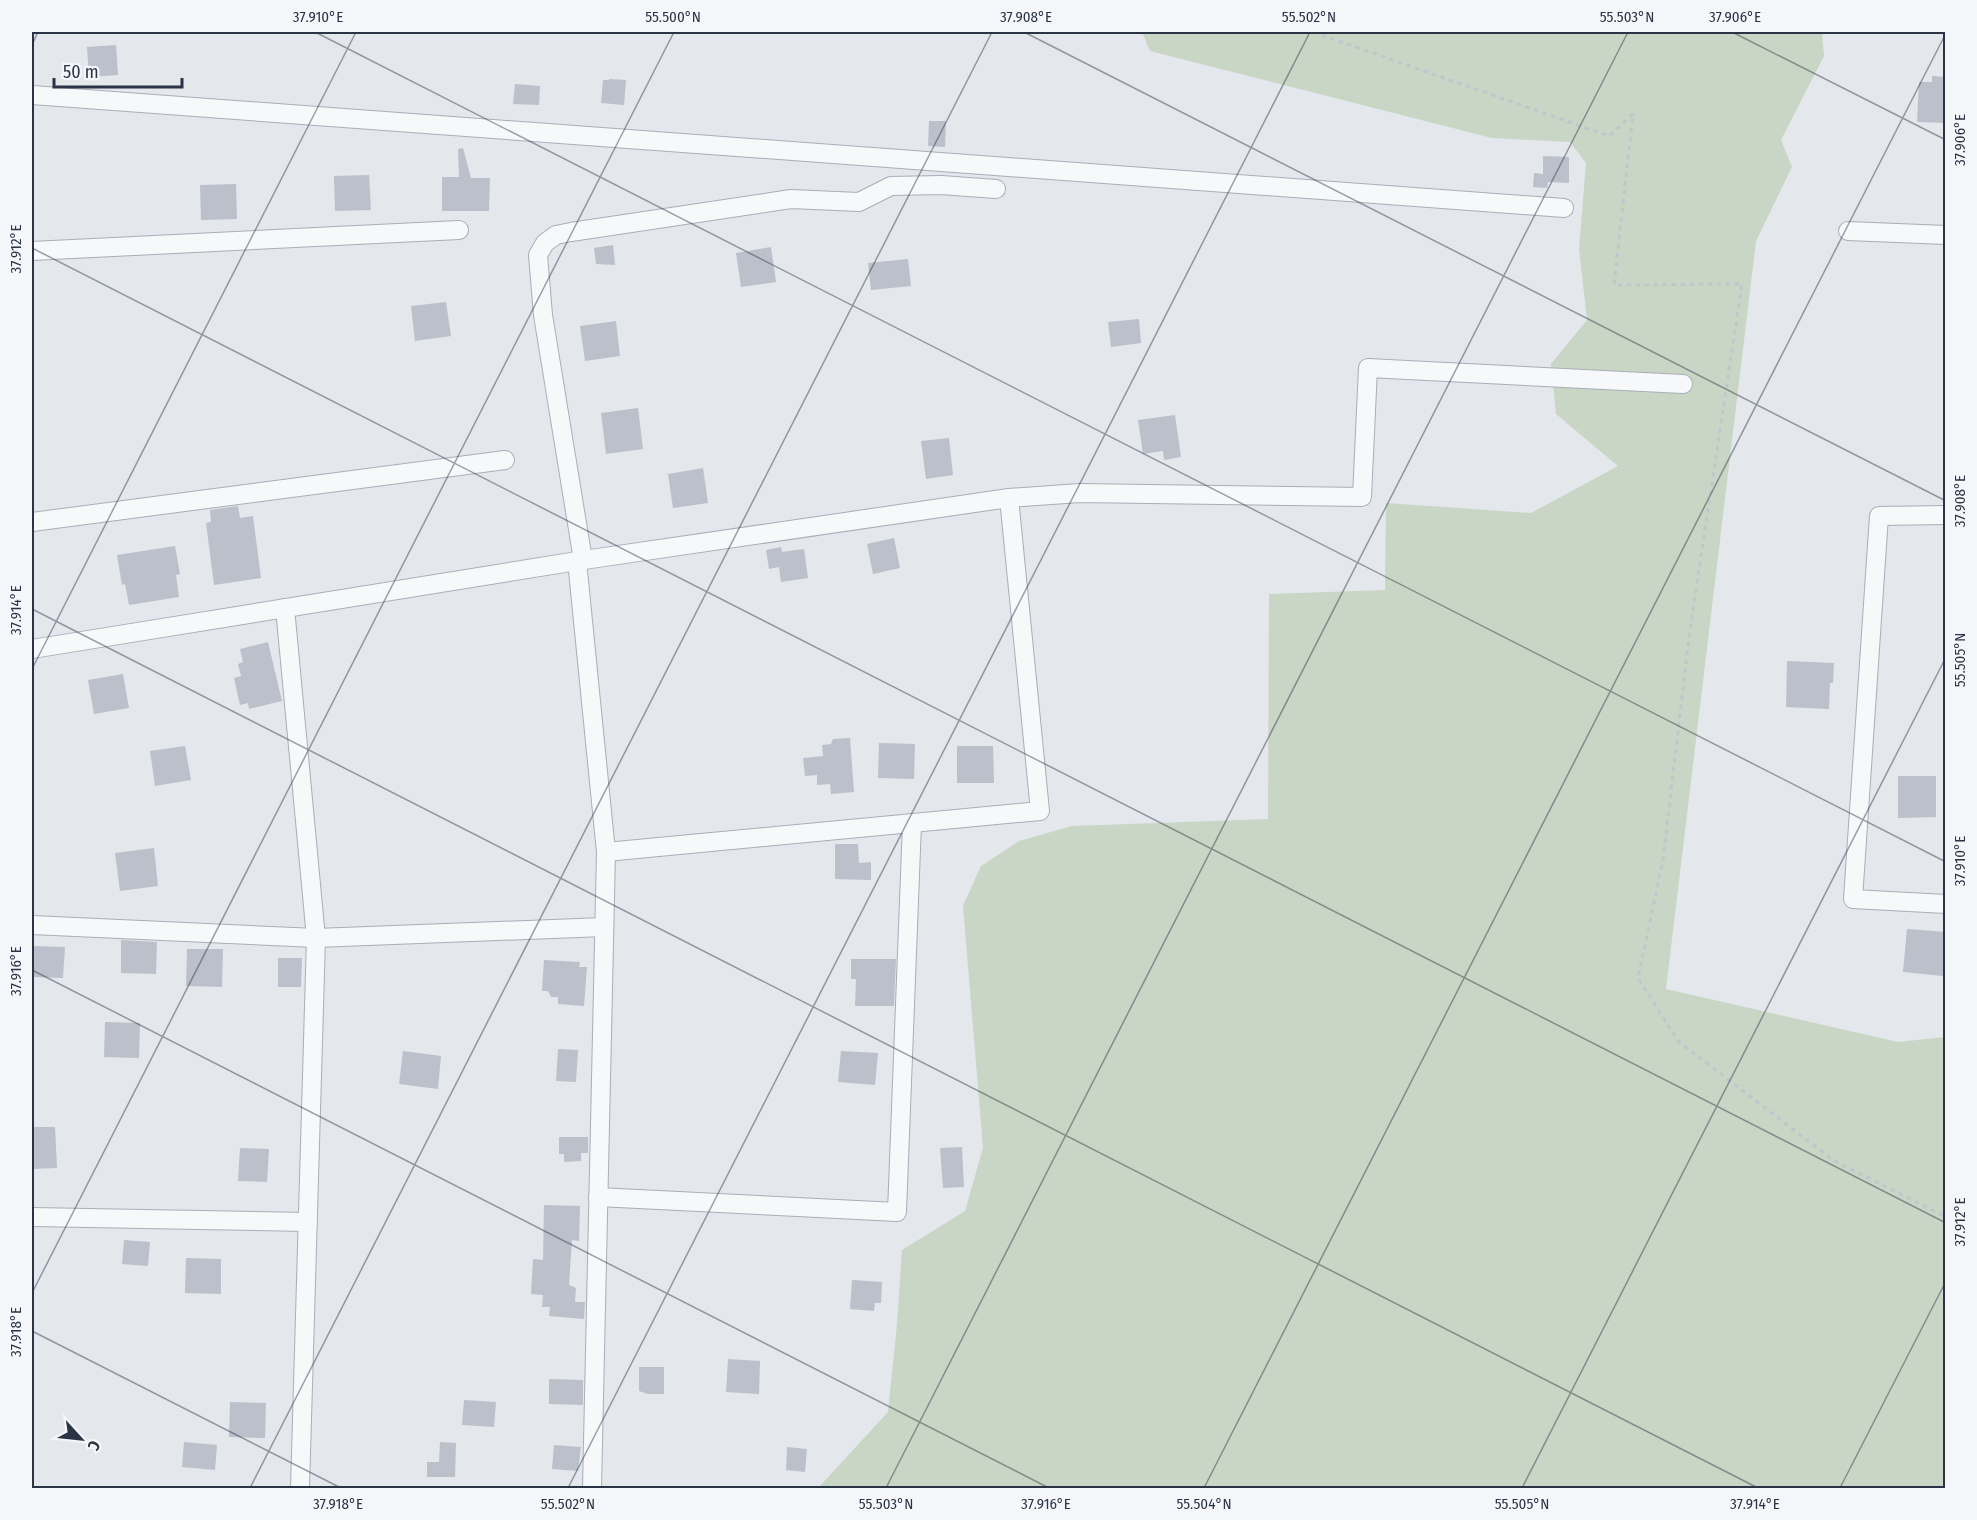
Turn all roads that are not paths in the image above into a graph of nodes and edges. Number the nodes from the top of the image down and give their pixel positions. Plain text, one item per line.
1 (32, 95) edge
2 (996, 189) dead end
3 (1564, 208) dead end
4 (459, 230) dead end
5 (1848, 231) dead end
6 (1946, 235) edge
7 (32, 251) edge
8 (1683, 384) dead end
9 (505, 460) dead end
10 (1009, 498) junction
11 (1946, 515) edge
12 (32, 522) edge
13 (580, 560) junction
14 (285, 608) junction
15 (32, 649) edge
16 (912, 823) junction
17 (606, 852) junction
18 (1946, 904) edge
19 (32, 925) edge
20 (604, 927) junction
21 (316, 938) junction
22 (598, 1197) junction
23 (32, 1217) edge
24 (308, 1222) junction
25 (300, 1488) edge
26 (592, 1488) edge

1 - 3 lane
2 - 13 lane
4 - 7 lane
5 - 6 lane
8 - 10 lane
9 - 12 lane
10 - 13 lane
10 - 16 lane
11 - 18 lane
13 - 14 lane
13 - 17 lane
14 - 15 lane
14 - 21 lane
16 - 17 lane
16 - 22 lane
17 - 20 lane
19 - 21 lane
20 - 21 lane
20 - 22 lane
21 - 24 lane
22 - 26 lane
23 - 24 lane
24 - 25 lane

